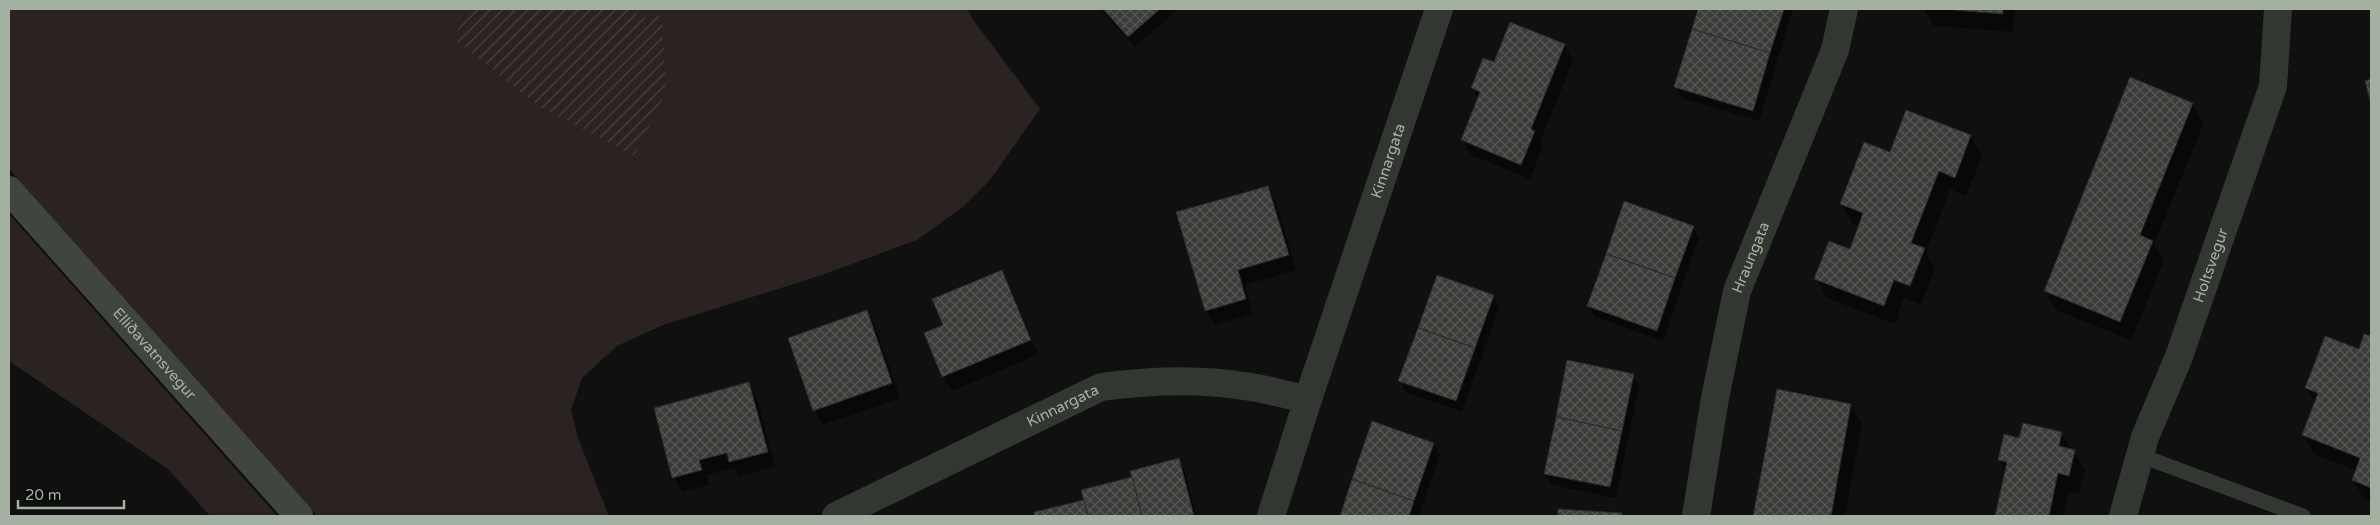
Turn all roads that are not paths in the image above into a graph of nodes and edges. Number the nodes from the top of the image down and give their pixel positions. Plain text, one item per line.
1 (1439, 9) edge
2 (1844, 9) edge
3 (2278, 9) edge
4 (9, 190) edge
5 (1308, 399) junction
6 (2139, 455) junction
7 (299, 516) edge
8 (836, 516) edge
9 (1271, 516) edge
10 (1696, 516) edge
11 (2123, 516) edge
12 (2303, 516) edge

1 - 5 street, Kinnargata
2 - 10 street, Hraungata
3 - 6 street, Holtsvegur
4 - 7 main road, Elliðavatnsvegur
5 - 8 street, Kinnargata
5 - 9 street, Kinnargata
6 - 11 street, Holtsvegur
6 - 12 lane

